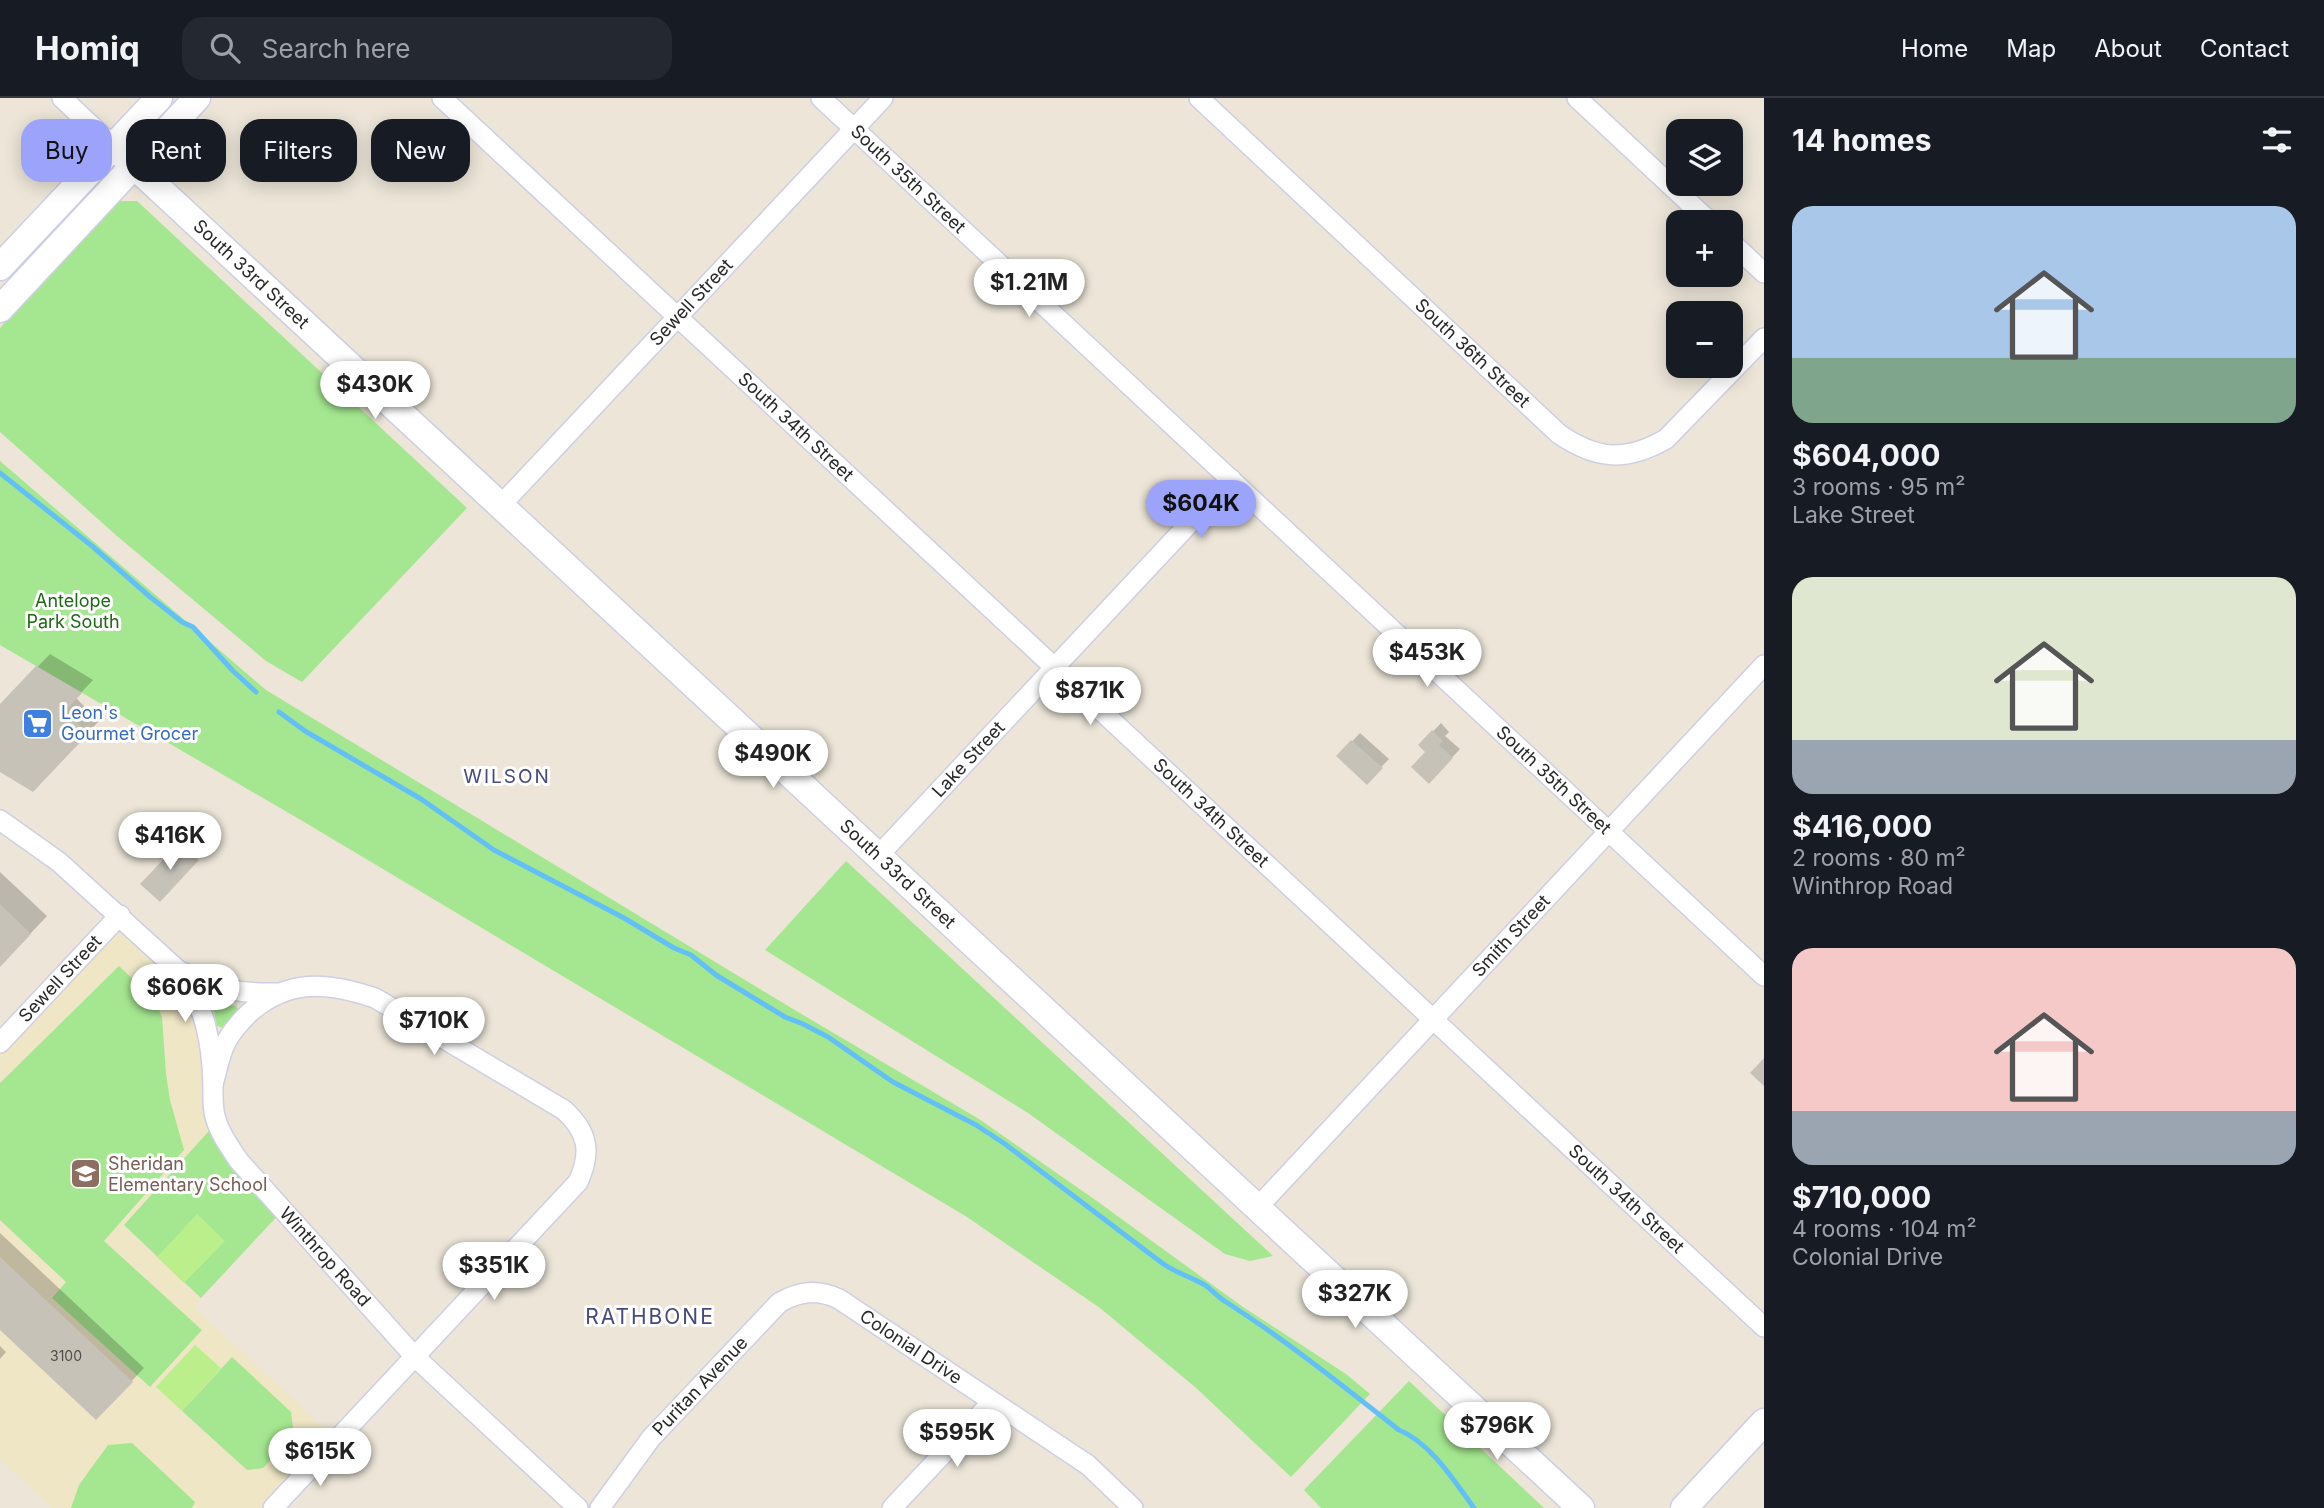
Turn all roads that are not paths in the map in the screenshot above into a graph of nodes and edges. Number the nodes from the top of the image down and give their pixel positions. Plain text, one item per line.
1 (62, 98) edge
2 (159, 98) edge
3 (197, 98) edge
4 (442, 98) edge
5 (821, 98) edge
6 (883, 98) edge
7 (1199, 98) edge
8 (1583, 100) edge
9 (177, 119) edge
10 (854, 129) junction
11 (114, 147) junction
12 (126, 158) edge
13 (126, 174) edge
14 (152, 182) edge
15 (1698, 210) edge
16 (1743, 253) edge
17 (0, 267) edge
18 (1764, 273) edge
19 (0, 309) edge
20 (678, 317) junction
21 (1764, 338) edge
22 (1231, 479) junction
23 (501, 505) junction
24 (1764, 665) edge
25 (1055, 667) junction
26 (0, 820) edge
27 (1609, 831) junction
28 (879, 855) junction
29 (120, 915) junction
30 (180, 972) junction
31 (1764, 976) edge
32 (278, 993) junction
33 (1433, 1019) junction
34 (0, 1043) edge
35 (213, 1085) junction
36 (1258, 1207) junction
37 (818, 1292) joint
38 (1764, 1327) edge
39 (415, 1357) junction
40 (992, 1402) junction
41 (1764, 1422) edge
42 (273, 1508) edge
43 (578, 1508) edge
44 (600, 1508) edge
45 (892, 1508) edge
46 (1133, 1508) edge
47 (1581, 1508) edge
48 (1684, 1508) edge

1 - 11 street, South 33rd Street
2 - 11 main road
3 - 9 main road
4 - 20 street, South 34th Street
5 - 10 street, South 35th Street
6 - 10 street, Sewell Street
7 - 21 street, South 36th Street
8 - 15 street
10 - 20 street, Sewell Street
10 - 22 street, South 35th Street
11 - 12 main road, South 33rd Street
11 - 17 main road
13 - 19 main road
14 - 23 main road, South 33rd Street
16 - 18 street
20 - 23 street, Sewell Street
20 - 25 street, South 34th Street
22 - 25 street, Lake Street
22 - 27 street, South 35th Street
23 - 28 main road, South 33rd Street
24 - 27 street, Smith Street
25 - 28 street, Lake Street
25 - 33 street, South 34th Street
26 - 29 street, Winthrop Road
27 - 31 street, South 35th Street
27 - 33 street, Smith Street
28 - 36 main road, South 33rd Street
29 - 30 street, Winthrop Road
29 - 34 street, Sewell Street
30 - 32 street
30 - 35 street, Winthrop Road
32 - 35 street
32 - 39 street
33 - 36 street, Smith Street
33 - 38 street, South 34th Street
35 - 39 street, Winthrop Road
36 - 47 main road, South 33rd Street
37 - 40 street, Colonial Drive
37 - 44 street, Puritan Avenue
39 - 42 street
39 - 43 street, Winthrop Road
40 - 45 street
40 - 46 street, Colonial Drive
41 - 48 main road

